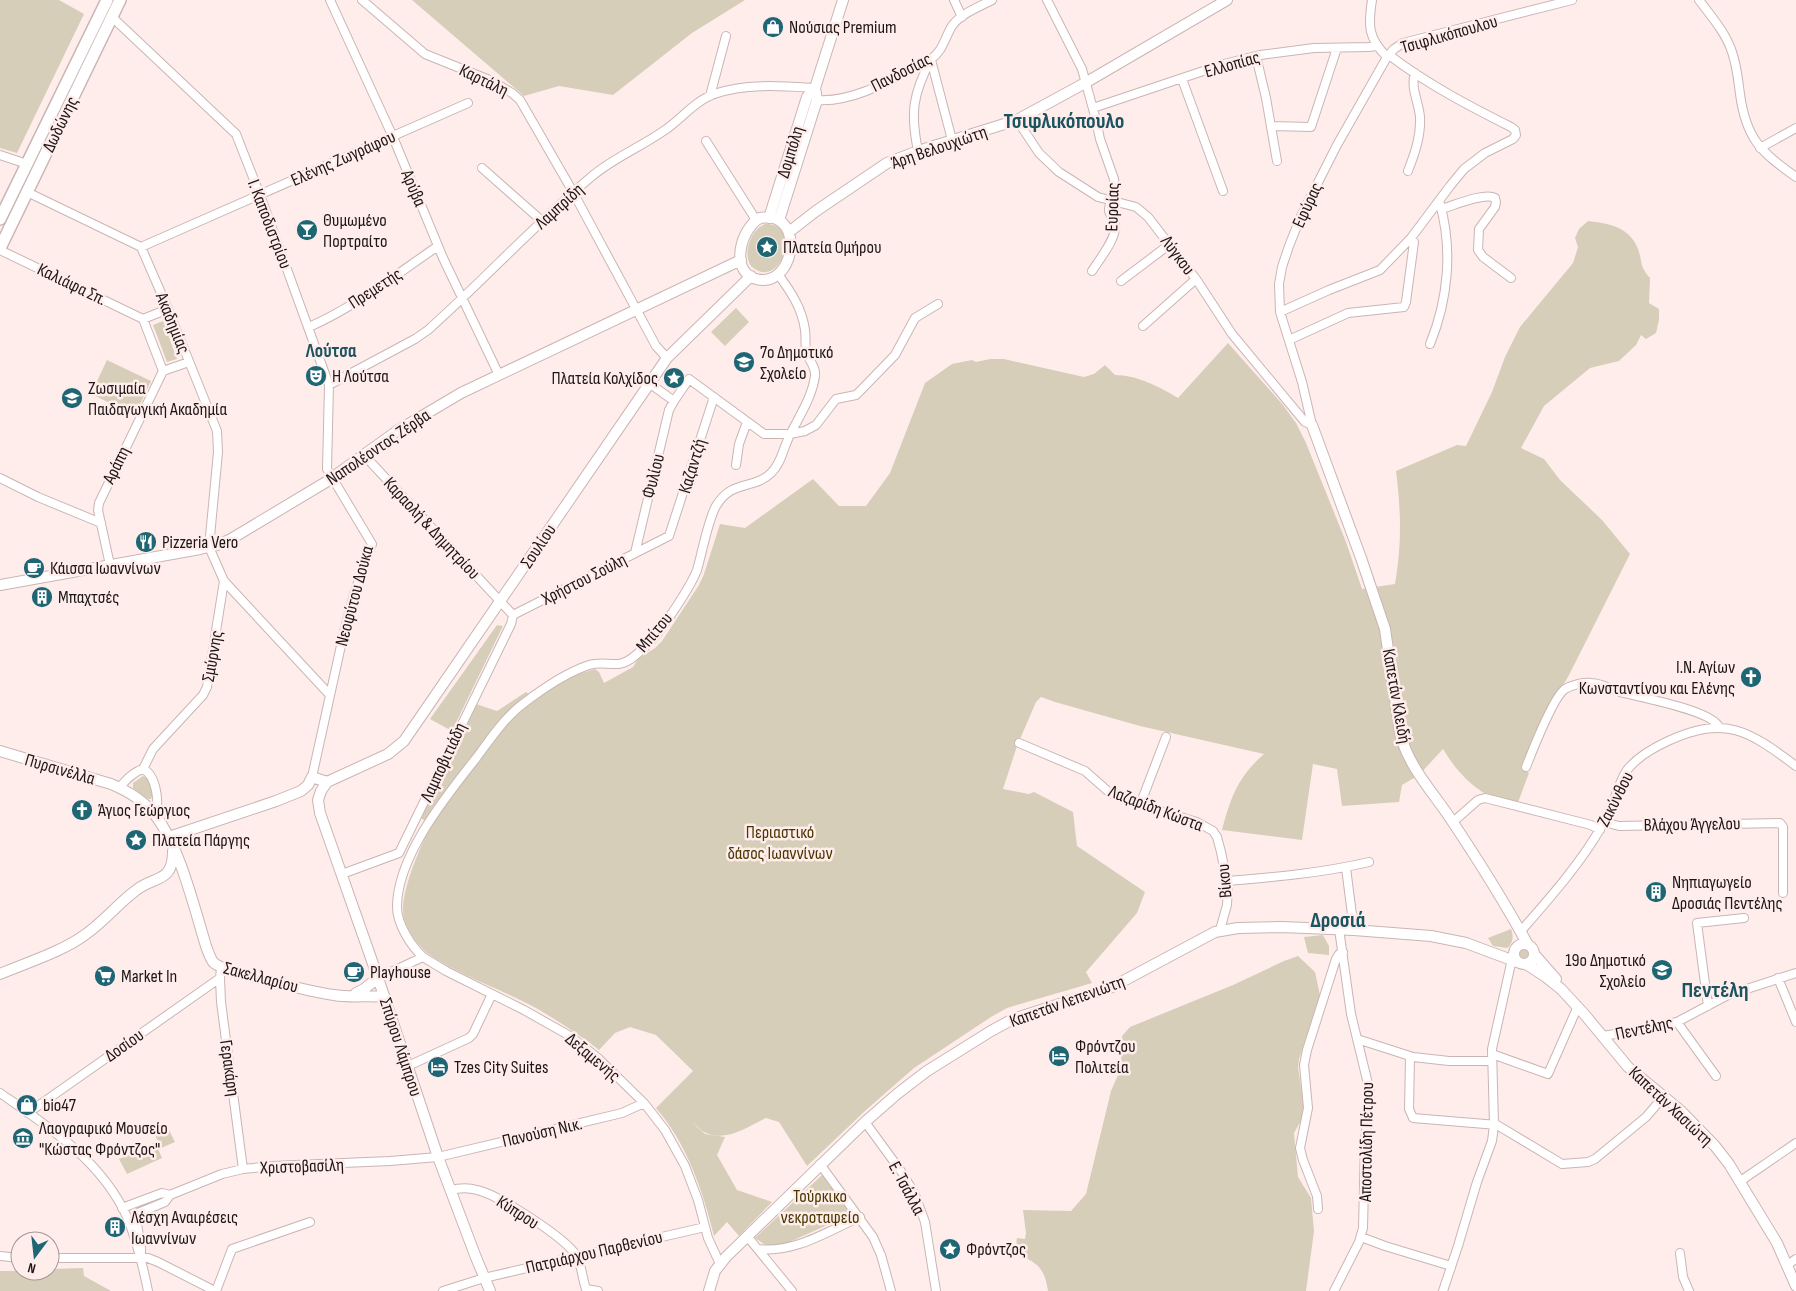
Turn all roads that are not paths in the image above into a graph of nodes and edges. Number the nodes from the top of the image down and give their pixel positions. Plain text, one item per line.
1 (107, 0) edge
2 (120, 0) edge
3 (330, 0) edge
4 (362, 0) edge
5 (842, 0) edge
6 (954, 0) edge
7 (992, 0) edge
8 (1047, 0) edge
9 (1227, 0) edge
10 (1372, 0) edge
11 (1572, 0) edge
12 (1700, 0) edge
13 (112, 17) junction
14 (962, 17) junction
15 (726, 36) dead end
16 (1376, 46) junction
17 (1337, 48) junction
18 (1256, 56) junction
19 (1388, 56) junction
20 (931, 60) junction
21 (1415, 73) junction
22 (1182, 79) junction
23 (1085, 83) junction
24 (815, 88) junction
25 (710, 96) junction
26 (817, 100) junction
27 (468, 103) dead end
28 (1094, 108) junction
29 (1017, 120) junction
30 (1271, 126) junction
31 (1796, 128) edge
32 (392, 136) junction
33 (952, 140) junction
34 (706, 141) dead end
35 (1760, 148) junction
36 (918, 151) junction
37 (0, 155) edge
38 (1277, 160) dead end
39 (27, 164) junction
40 (482, 168) dead end
41 (1408, 171) dead end
42 (1796, 177) edge
43 (1222, 191) dead end
44 (27, 192) junction
45 (573, 192) junction
46 (260, 195) junction
47 (1111, 201) junction
48 (1440, 205) junction
49 (774, 219) junction
50 (0, 220) edge
51 (756, 220) junction
52 (542, 221) junction
53 (789, 232) junction
54 (1411, 238) junction
55 (1170, 244) junction
56 (438, 246) junction
57 (141, 247) junction
58 (0, 249) edge
59 (741, 260) junction
60 (1092, 271) dead end
61 (778, 274) junction
62 (751, 276) junction
63 (1512, 278) dead end
64 (1196, 279) junction
65 (1121, 281) dead end
66 (463, 297) junction
67 (938, 304) dead end
68 (168, 309) junction
69 (638, 309) junction
70 (1280, 312) junction
71 (143, 318) junction
72 (1142, 326) dead end
73 (309, 327) junction
74 (1289, 340) junction
75 (1430, 344) dead end
76 (667, 358) junction
77 (189, 362) junction
78 (163, 371) junction
79 (499, 375) junction
80 (650, 383) junction
81 (329, 385) junction
82 (714, 397) junction
83 (674, 400) junction
84 (747, 422) junction
85 (1312, 425) junction
86 (790, 434) junction
87 (364, 455) junction
88 (736, 465) dead end
89 (0, 478) edge
90 (332, 478) junction
91 (101, 523) junction
92 (671, 534) joint
93 (209, 547) junction
94 (635, 553) junction
95 (110, 565) junction
96 (224, 581) junction
97 (0, 586) edge
98 (501, 601) junction
99 (513, 615) junction
100 (329, 694) junction
101 (1718, 727) junction
102 (1166, 737) dead end
103 (1019, 742) dead end
104 (0, 751) edge
105 (1796, 766) edge
106 (1526, 767) dead end
107 (143, 769) junction
108 (312, 777) junction
109 (327, 782) junction
110 (120, 788) junction
111 (318, 800) junction
112 (276, 801) junction
113 (1140, 805) junction
114 (155, 815) junction
115 (1453, 822) junction
116 (1602, 826) junction
117 (1214, 832) joint
118 (171, 842) junction
119 (1369, 862) dead end
120 (1346, 868) junction
121 (342, 874) junction
122 (1227, 881) junction
123 (1783, 893) dead end
124 (1744, 918) dead end
125 (1339, 929) junction
126 (1220, 930) junction
127 (1354, 930) junction
128 (1521, 931) junction
129 (1528, 945) junction
130 (1343, 952) junction
131 (1534, 954) junction
132 (423, 957) junction
133 (1515, 957) junction
134 (221, 973) junction
135 (1796, 973) edge
136 (0, 974) edge
137 (378, 978) junction
138 (1778, 978) junction
139 (1561, 989) junction
140 (492, 994) junction
141 (342, 996) junction
142 (384, 997) junction
143 (1578, 1006) junction
144 (1708, 1006) junction
145 (1677, 1022) junction
146 (1796, 1022) edge
147 (1602, 1036) junction
148 (1357, 1039) junction
149 (1410, 1057) junction
150 (1492, 1058) junction
151 (408, 1066) junction
152 (1716, 1076) dead end
153 (0, 1093) edge
154 (1664, 1096) junction
155 (644, 1103) junction
156 (28, 1113) junction
157 (865, 1122) junction
158 (1494, 1125) junction
159 (1796, 1143) edge
160 (438, 1157) junction
161 (820, 1164) junction
162 (243, 1169) junction
163 (1739, 1182) junction
164 (450, 1190) junction
165 (170, 1195) junction
166 (122, 1208) junction
167 (1318, 1209) dead end
168 (138, 1213) junction
169 (860, 1217) junction
170 (310, 1222) dead end
171 (705, 1227) junction
172 (748, 1236) junction
173 (1361, 1237) junction
174 (759, 1250) junction
175 (1680, 1253) dead end
176 (576, 1256) junction
177 (60, 1258) edge
178 (141, 1258) junction
179 (1792, 1262) edge
180 (720, 1264) junction
181 (1451, 1266) junction
182 (484, 1278) junction
183 (1796, 1286) edge
184 (148, 1291) edge
185 (216, 1291) edge
186 (443, 1291) edge
187 (490, 1291) edge
188 (598, 1291) edge
189 (709, 1291) edge
190 (792, 1291) edge
191 (890, 1291) edge
192 (936, 1291) edge
193 (1334, 1291) edge
194 (1443, 1291) edge
195 (1689, 1291) edge

1 - 39 main road, Δωδώνης
2 - 13 main road, Δωδώνης
3 - 32 street, Αρύβα
4 - 45 street, Καρτάλη
5 - 24 street, Δομπόλη
6 - 14 street
7 - 14 street, Πανδοσίας
8 - 23 street, Ευροίας
9 - 23 street, Άρη Βελουχιώτη
10 - 16 street
11 - 19 street, Τσιφλικόπουλου
12 - 35 street
13 - 44 main road, Δωδώνης
13 - 46 street, Ι. Καποδιστρίου
14 - 20 street, Πανδοσίας
15 - 25 street
16 - 17 street, Ελλοπίας
16 - 19 street
17 - 18 street, Ελλοπίας
17 - 30 street
18 - 22 street, Ελλοπίας
18 - 30 street
19 - 21 street
19 - 70 street, Εφύρας
20 - 26 street, Πανδοσίας
20 - 33 street
20 - 36 street
21 - 41 street
21 - 48 street
22 - 28 street, Ελλοπίας
22 - 43 street
23 - 28 street, Ευροίας
23 - 29 street, Άρη Βελουχιώτη
24 - 25 street, Λαμπρίδη
24 - 26 street, Δομπόλη
24 - 49 street, Δομπόλη
25 - 45 street, Λαμπρίδη
26 - 49 street, Δομπόλη
27 - 32 street, Ελένης Ζωγράφου
28 - 47 street, Ευροίας
29 - 33 street, Άρη Βελουχιώτη
29 - 47 street, Λύγκου
30 - 38 street
31 - 35 street
32 - 46 street, Ελένης Ζωγράφου
32 - 56 street, Αρύβα
33 - 36 street, Άρη Βελουχιώτη
34 - 51 street
35 - 42 street
36 - 53 street, Άρη Βελουχιώτη
37 - 39 street
39 - 50 main road, Δωδώνης
40 - 52 street
44 - 57 street
44 - 58 main road, Δωδώνης
45 - 52 street, Λαμπρίδη
45 - 69 street, Καρτάλη
46 - 57 street, Ελένης Ζωγράφου
46 - 73 street, Ι. Καποδιστρίου
47 - 55 street, Λύγκου
47 - 60 street, Ευροίας
48 - 54 street
48 - 63 street
48 - 75 street
49 - 51 street
49 - 53 street
51 - 59 street
52 - 66 street, Λαμπρίδη
53 - 61 street
54 - 70 street
54 - 74 street
55 - 64 street, Λύγκου
55 - 65 street
56 - 66 street, Αρύβα
56 - 73 street, Πρεμετής
57 - 68 street, Ακαδημίας
58 - 71 street, Καλιάφα Σπ.
59 - 62 street
59 - 69 street, Ναπολέοντος Ζέρβα
61 - 62 street
61 - 86 street, Μπίτου
62 - 76 street, Σουλίου
64 - 72 street
64 - 85 street, Λύγκου
66 - 79 street, Αρύβα
66 - 81 street, Λαμπρίδη
67 - 86 street
68 - 71 street
68 - 77 street, Ακαδημίας
69 - 76 street, Καρτάλη
69 - 79 street, Ναπολέοντος Ζέρβα
70 - 74 street, Εφύρας
71 - 78 street
73 - 81 street, Ι. Καποδιστρίου
74 - 85 street, Εφύρας
76 - 80 street, Σουλίου
77 - 78 street
77 - 93 street, Ακαδημίας
78 - 91 street, Αράπη
79 - 87 street, Ναπολέοντος Ζέρβα
80 - 83 street
80 - 98 street, Σουλίου
81 - 90 street, Ι. Καποδιστρίου
82 - 83 street, Φυλίου
82 - 84 street
82 - 92 street, Καζαντζή
83 - 94 street, Φυλίου
84 - 86 street
84 - 88 street
85 - 115 street, Καπετάν Κλειδή
86 - 132 street, Μπίτου
87 - 90 street, Ναπολέοντος Ζέρβα
87 - 98 street, Καραολή & Δημητρίου
89 - 91 street
90 - 93 street, Ναπολέοντος Ζέρβα
90 - 100 street, Νεοφύτου Δούκα
91 - 95 street, Αράπη
92 - 94 street, Χρήστου Σούλη
93 - 95 street, Ναπολέοντος Ζέρβα
93 - 96 street
94 - 99 street, Χρήστου Σούλη
95 - 97 street, Ναπολέοντος Ζέρβα
96 - 100 street
96 - 107 street, Σμύρνης
98 - 99 street
98 - 109 street, Σουλίου
99 - 121 street, Λαμποβιτιάδη
100 - 108 street, Νεοφύτου Δούκα
101 - 105 street, Ζακύνθου
101 - 106 street
101 - 116 street, Ζακύνθου
102 - 113 street
103 - 113 street, Λαζαρίδη Κώστα
104 - 110 street, Πυρσινέλλα
107 - 110 street
107 - 114 street
108 - 109 street
108 - 112 street
109 - 111 street
110 - 114 street
111 - 112 street
111 - 121 street, Σπύρου Λάμπρου
112 - 118 street
113 - 117 street, Λαζαρίδη Κώστα
114 - 118 street
115 - 116 street, Βλάχου Άγγελου
115 - 128 street, Καπετάν Κλειδή
116 - 123 street, Βλάχου Άγγελου
116 - 128 street, Ζακύνθου
117 - 122 street, Βίκου
118 - 134 street, Σακελλαρίου
118 - 136 street
119 - 120 street
120 - 122 street
120 - 127 street
121 - 137 street, Σπύρου Λάμπρου
122 - 126 street, Βίκου
124 - 144 street
125 - 126 street, Καπετάν Λεπενιώτη
125 - 127 street, Καπετάν Λεπενιώτη
125 - 130 street, Αποστολίδη Πέτρου
126 - 157 street, Καπετάν Λεπενιώτη
127 - 133 street, Καπετάν Λεπενιώτη
128 - 129 street, Καπετάν Κλειδή
128 - 133 street
129 - 131 street, Καπετάν Κλειδή
129 - 133 street
130 - 148 street, Αποστολίδη Πέτρου
130 - 167 street
131 - 133 street
131 - 139 street, Καπετάν Χασιώτη
132 - 137 street
132 - 140 street, Δεξαμενής
133 - 139 street, Καπετάν Χασιώτη
133 - 150 street
134 - 141 street, Σακελλαρίου
134 - 156 street, Δοσίου
134 - 162 street, Γερακάρη
135 - 138 street, Πεντέλης
137 - 141 street, Σακελλαρίου
137 - 142 street, Σπύρου Λάμπρου
138 - 144 street, Πεντέλης
138 - 146 street
139 - 143 street, Καπετάν Χασιώτη
140 - 151 street
140 - 155 street, Δεξαμενής
141 - 142 street, Σακελλαρίου
142 - 151 street, Σπύρου Λάμπρου
143 - 147 street, Καπετάν Χασιώτη
143 - 150 street
144 - 145 street, Πεντέλης
145 - 147 street, Πεντέλης
145 - 152 street
147 - 154 street, Καπετάν Χασιώτη
148 - 149 street
148 - 173 street, Αποστολίδη Πέτρου
149 - 150 street
149 - 158 street
150 - 158 street
151 - 160 street, Σπύρου Λάμπρου
153 - 156 street
154 - 158 street
154 - 163 street, Καπετάν Χασιώτη
155 - 160 street, Πανούση Νικ.
155 - 171 street, Δεξαμενής
156 - 166 street
157 - 161 street, Καπετάν Λεπενιώτη
157 - 192 street, Ε. Τσάλλα
158 - 181 street
159 - 163 street
160 - 162 street, Χριστοβασίλη
160 - 164 street, Σπύρου Λάμπρου
161 - 169 street
161 - 172 street, Καπετάν Λεπενιώτη
162 - 165 street, Χριστοβασίλη
163 - 179 street, Καπετάν Χασιώτη
164 - 176 street, Κύπρου
164 - 182 street, Σπύρου Λάμπρου
165 - 166 street, Χριστοβασίλη
165 - 168 street, Χριστοβασίλη
166 - 168 street
166 - 178 street
168 - 178 street
169 - 174 street
169 - 191 street
170 - 185 street
171 - 176 street, Πατριάρχου Παρθενίου
171 - 180 street, Δεξαμενής
172 - 174 street
172 - 180 street, Καπετάν Λεπενιώτη
173 - 181 street
173 - 193 street, Αποστολίδη Πέτρου
174 - 190 street
175 - 195 street
176 - 182 street, Πατριάρχου Παρθενίου
176 - 188 street
177 - 178 street
178 - 184 street
178 - 185 street
179 - 183 street, Καπετάν Χασιώτη
180 - 189 street
181 - 194 street
182 - 186 street, Πατριάρχου Παρθενίου
182 - 187 street, Σπύρου Λάμπρου

